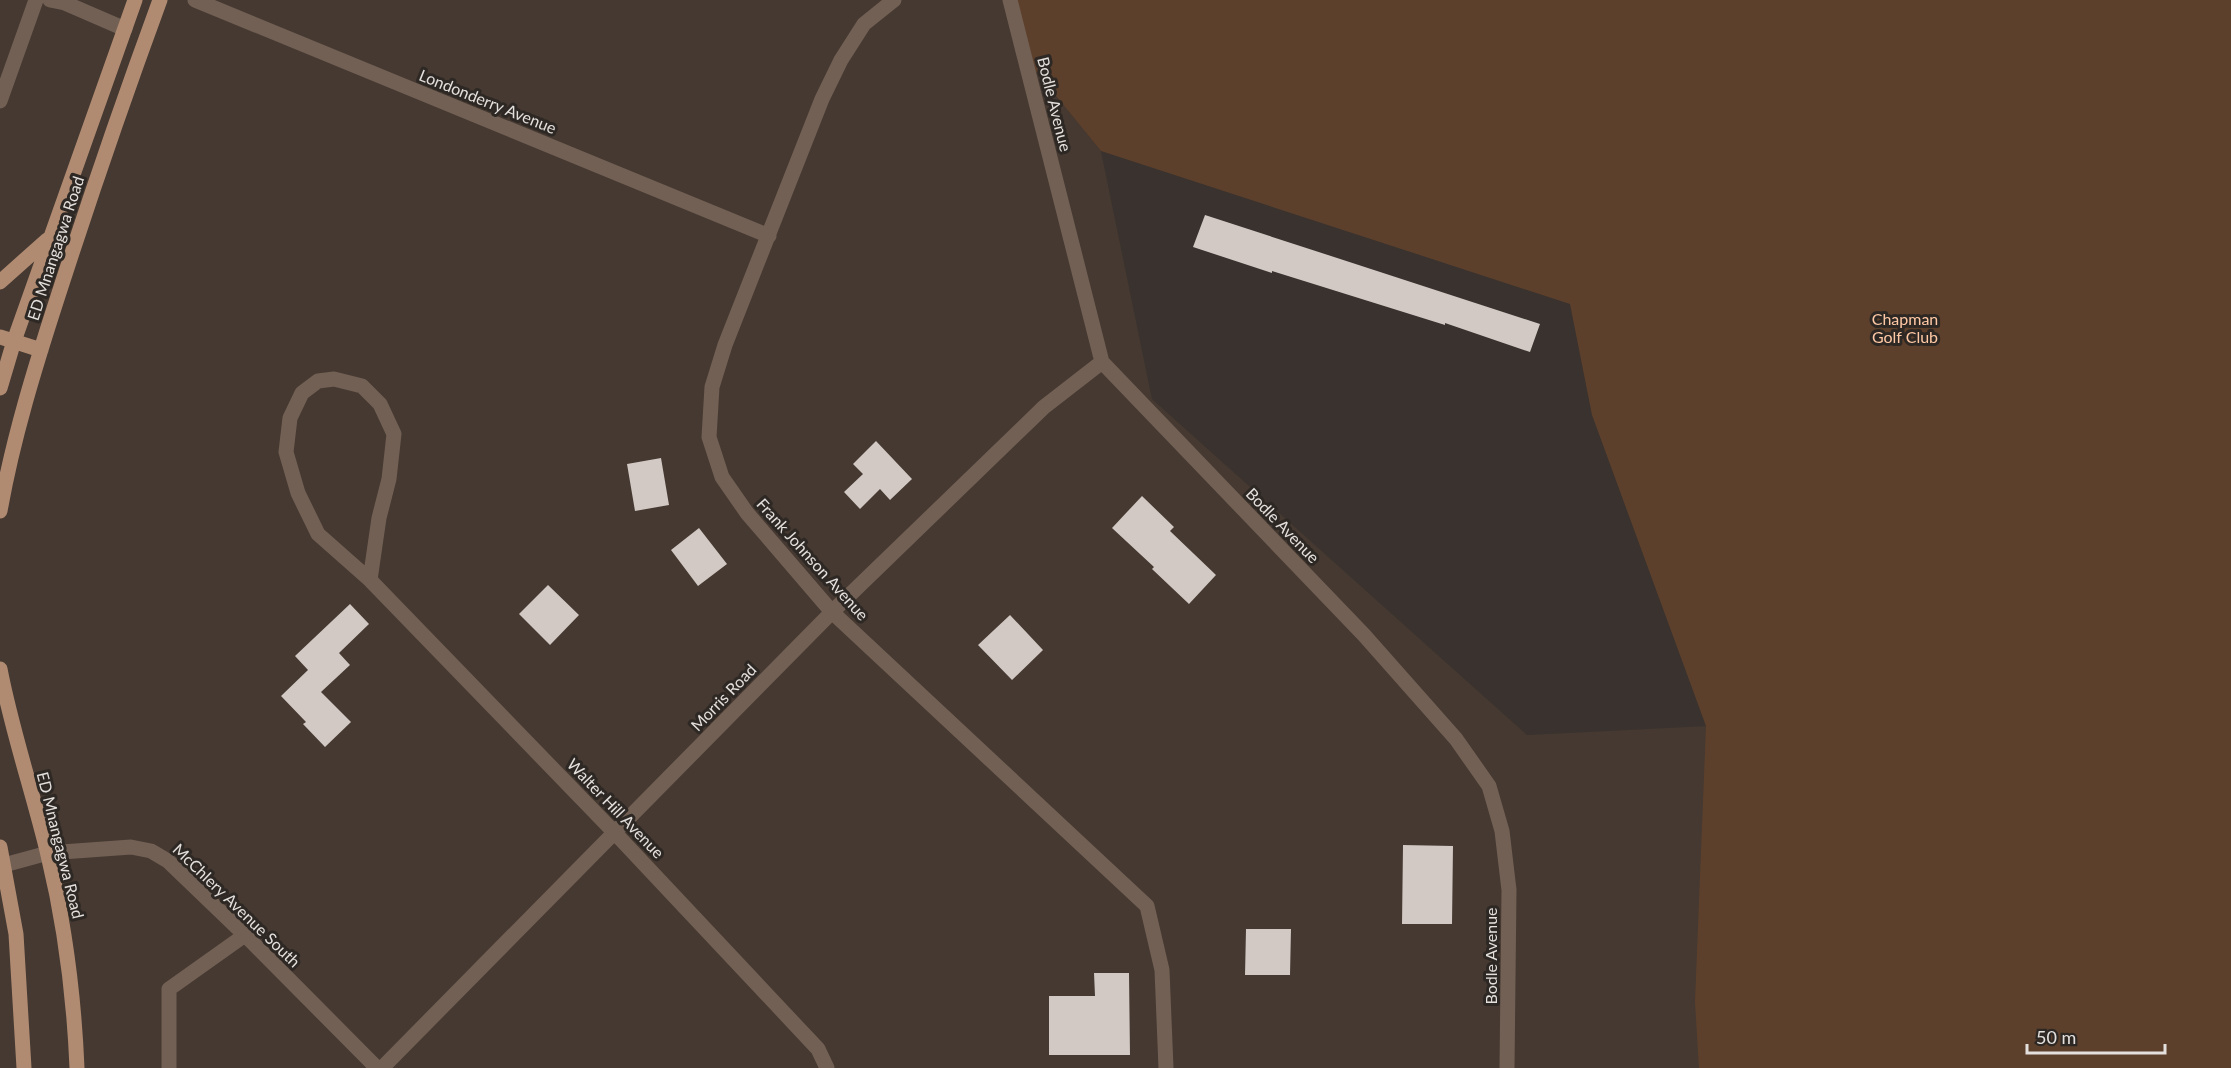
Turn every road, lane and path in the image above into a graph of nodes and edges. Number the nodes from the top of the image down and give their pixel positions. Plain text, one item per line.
1 (36, 0) edge
2 (50, 0) edge
3 (135, 0) edge
4 (160, 0) edge
5 (195, 0) edge
6 (894, 0) edge
7 (1010, 0) edge
8 (125, 29) junction
9 (0, 101) edge
10 (769, 236) junction
11 (50, 238) junction
12 (0, 282) edge
13 (7, 339) edge
14 (41, 350) junction
15 (1102, 362) junction
16 (3, 370) edge
17 (32, 380) junction
18 (0, 388) edge
19 (0, 511) edge
20 (370, 580) junction
21 (832, 612) junction
22 (0, 669) edge
23 (615, 833) junction
24 (0, 847) edge
25 (48, 853) junction
26 (4, 865) junction
27 (245, 935) junction
28 (24, 1068) edge
29 (77, 1068) edge
30 (169, 1068) edge
31 (377, 1068) edge
32 (382, 1068) edge
33 (827, 1068) edge
34 (1166, 1068) edge
35 (1507, 1068) edge

1 - 9 street
2 - 8 street
3 - 8 main road, ED Mnangagwa Road
4 - 14 main road, ED Mnangagwa Road
5 - 10 street, Londonderry Avenue
6 - 10 street, Frank Johnson Avenue
7 - 15 street, Bodle Avenue
8 - 11 main road, ED Mnangagwa Road
10 - 21 street, Frank Johnson Avenue
11 - 12 main road
11 - 13 main road, ED Mnangagwa Road
13 - 14 main road
13 - 16 main road, ED Mnangagwa Road
14 - 17 main road, ED Mnangagwa Road
15 - 21 street, Morris Road
15 - 35 street, Bodle Avenue
16 - 17 main road
16 - 18 main road, ED Mnangagwa Road
17 - 19 main road, ED Mnangagwa Road
20 - 20 street, Walter Hill Avenue
20 - 23 street, Walter Hill Avenue
21 - 23 street, Morris Road
21 - 34 street, Frank Johnson Avenue
22 - 25 main road, ED Mnangagwa Road
23 - 32 street, Morris Road
23 - 33 street, Walter Hill Avenue
24 - 26 main road
25 - 26 street, McChlery Avenue South
25 - 27 street, McChlery Avenue South
25 - 29 main road, ED Mnangagwa Road
26 - 28 main road
27 - 30 street
27 - 31 street, McChlery Avenue South

